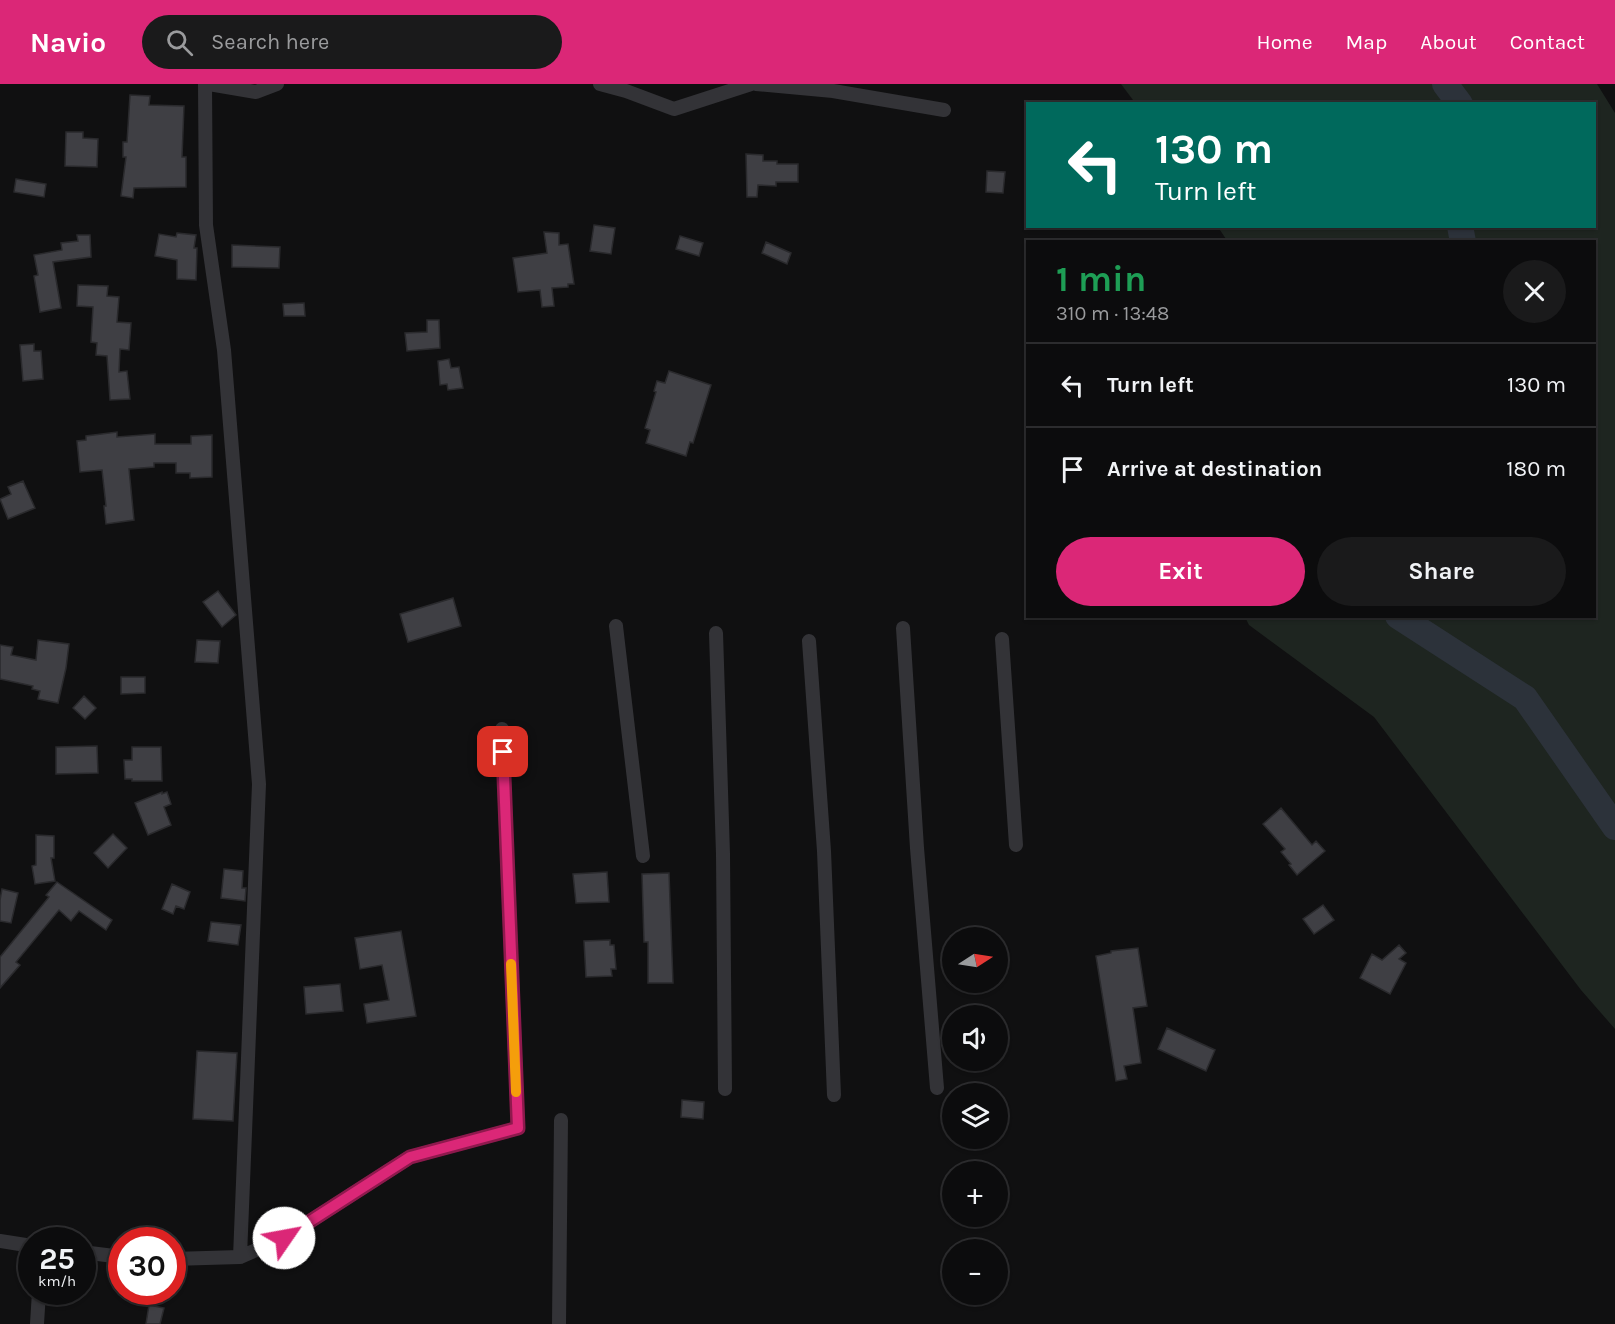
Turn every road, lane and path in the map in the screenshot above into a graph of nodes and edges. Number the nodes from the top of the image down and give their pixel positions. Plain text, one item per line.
1 (205, 84) edge
2 (209, 84) edge
3 (277, 84) edge
4 (600, 84) edge
5 (751, 84) edge
6 (756, 84) edge
7 (944, 110) dead end
8 (616, 626) dead end
9 (903, 628) dead end
10 (716, 633) dead end
11 (1002, 639) dead end
12 (809, 641) dead end
13 (502, 729) dead end
14 (1016, 845) dead end
15 (643, 856) dead end
16 (937, 1088) dead end
17 (725, 1089) dead end
18 (834, 1095) dead end
19 (561, 1119) dead end
20 (0, 1241) edge
21 (18, 1244) edge
22 (240, 1257) junction
23 (186, 1259) edge
24 (38, 1305) edge
25 (37, 1324) edge
26 (559, 1324) edge

1 - 22 street
2 - 3 street
4 - 5 street
6 - 7 street
8 - 15 street
9 - 16 street
10 - 17 street
11 - 14 street
12 - 18 street
13 - 22 street
19 - 26 street
20 - 21 street
22 - 23 street
24 - 25 street

